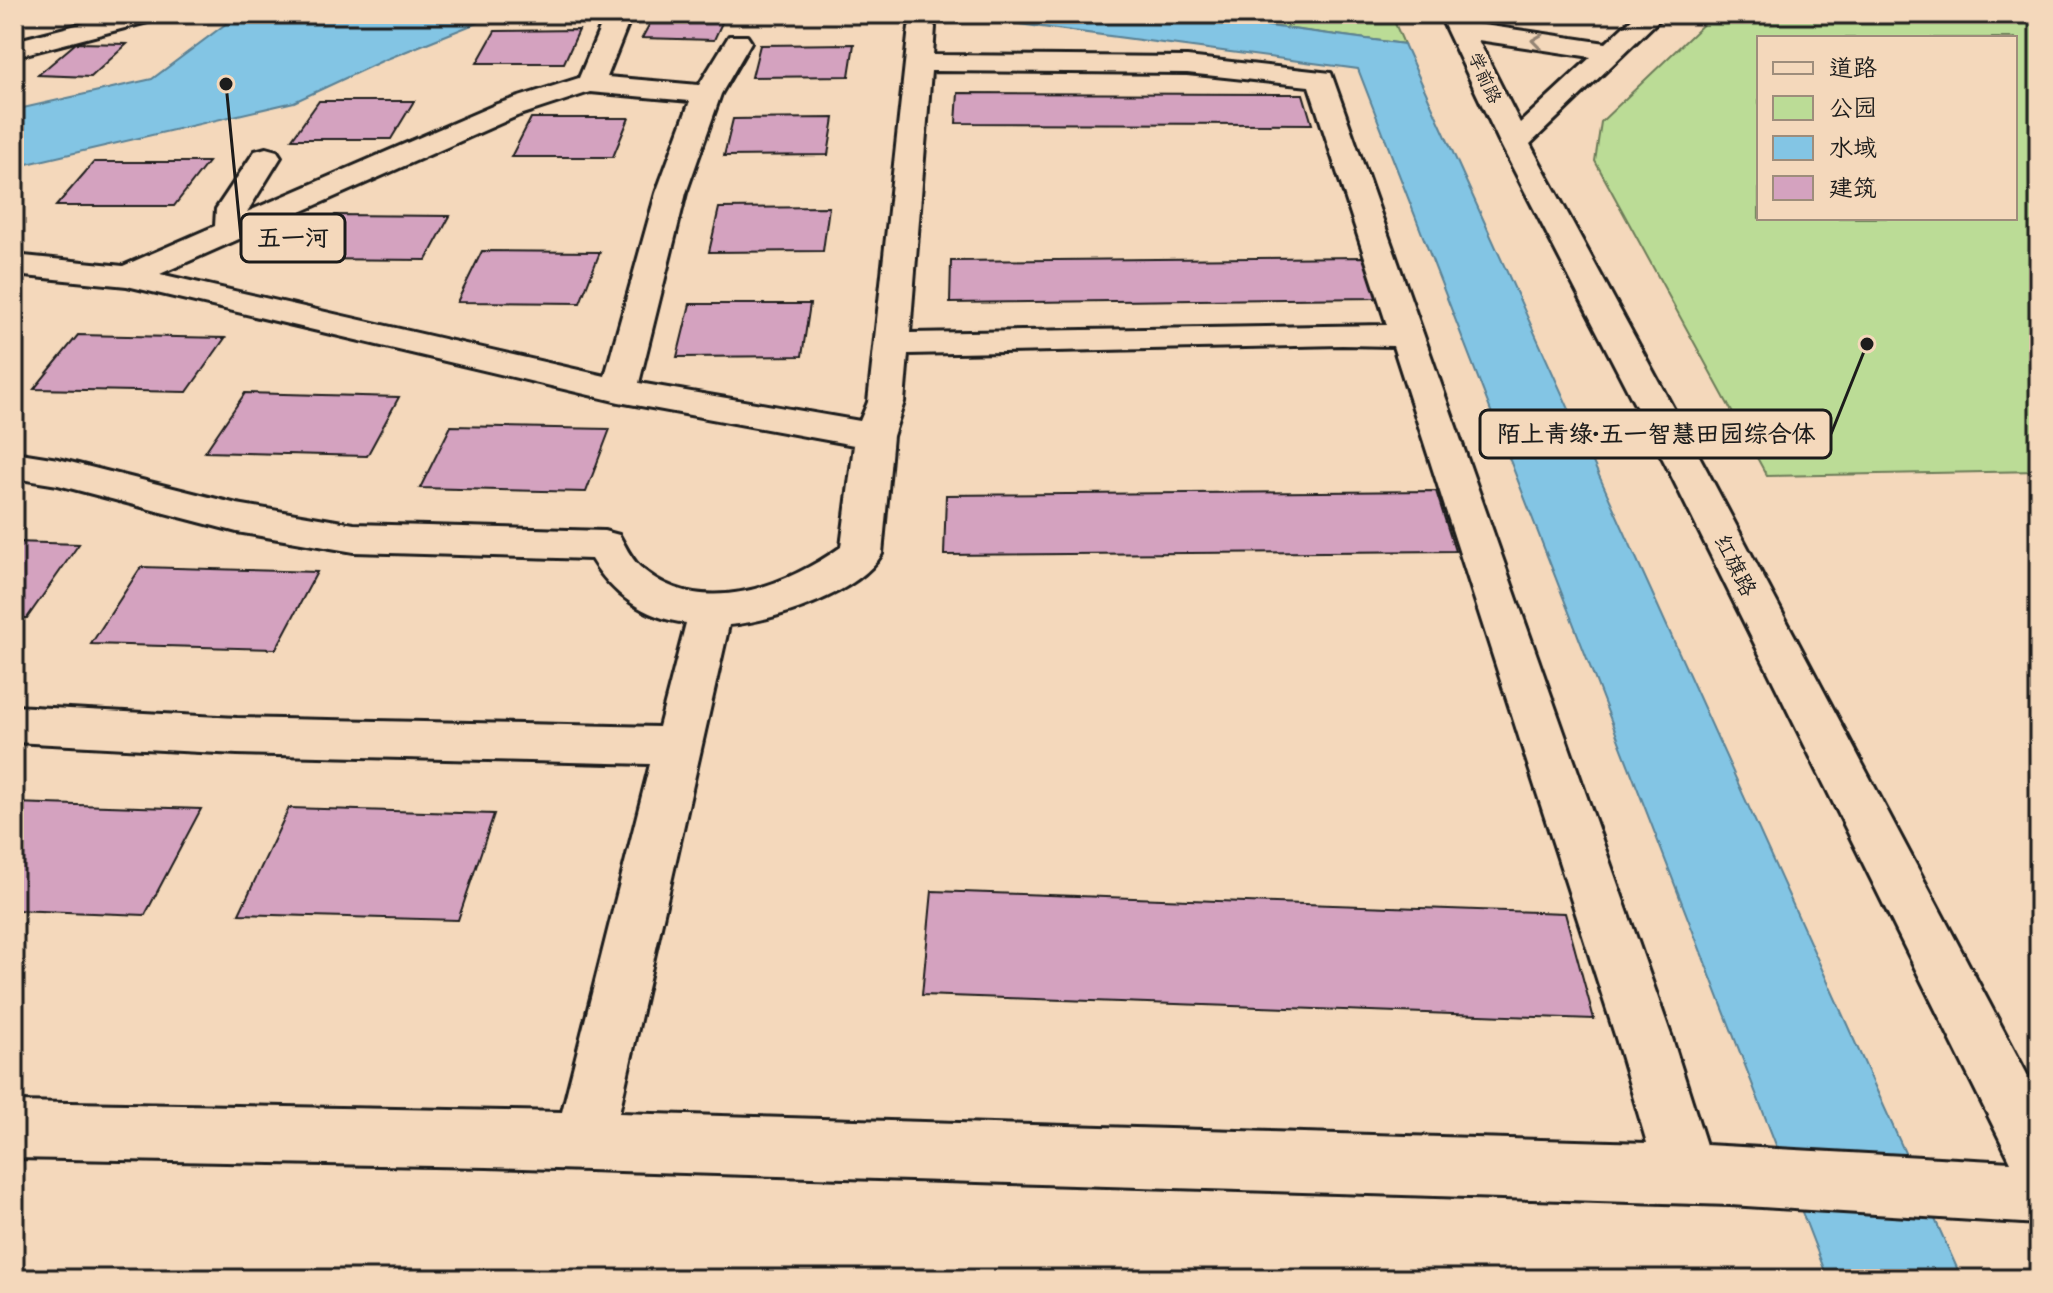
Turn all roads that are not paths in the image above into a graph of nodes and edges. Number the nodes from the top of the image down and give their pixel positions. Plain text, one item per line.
1 (150, 14) edge
2 (619, 14) edge
3 (1652, 14) edge
4 (1457, 22) edge
5 (738, 42) dead end
6 (14, 49) edge
7 (1611, 52) junction
8 (590, 84) junction
9 (707, 94) junction
10 (443, 106) dead end
11 (507, 110) junction
12 (1515, 143) junction
13 (266, 157) dead end
14 (230, 231) junction
15 (14, 265) edge
16 (127, 276) junction
17 (1408, 336) junction
18 (892, 344) junction
19 (619, 391) junction
20 (874, 436) junction
21 (14, 465) edge
22 (711, 609) junction
23 (14, 724) edge
24 (678, 746) junction
25 (14, 1130) edge
26 (583, 1142) junction
27 (2039, 1157) edge
28 (1708, 1174) junction
29 (2039, 1194) edge

1 - 6 street
2 - 8 street
3 - 7 street
7 -> 4 street
4 - 12 street, 学前路
5 - 9 street
7 - 12 street
8 - 9 street
8 - 11 street
9 - 19 street
10 - 11 street
11 - 14 street
12 - 27 street, 红旗路
13 - 14 street
14 - 16 street
15 - 16 street
16 - 19 street
17 - 18 street
17 - 18 street
17 - 28 street
18 - 20 street
19 - 20 street
20 - 22 street
21 - 22 street
22 - 24 street
23 - 24 street
24 - 26 street
25 - 26 street
26 - 28 street
28 - 29 street

